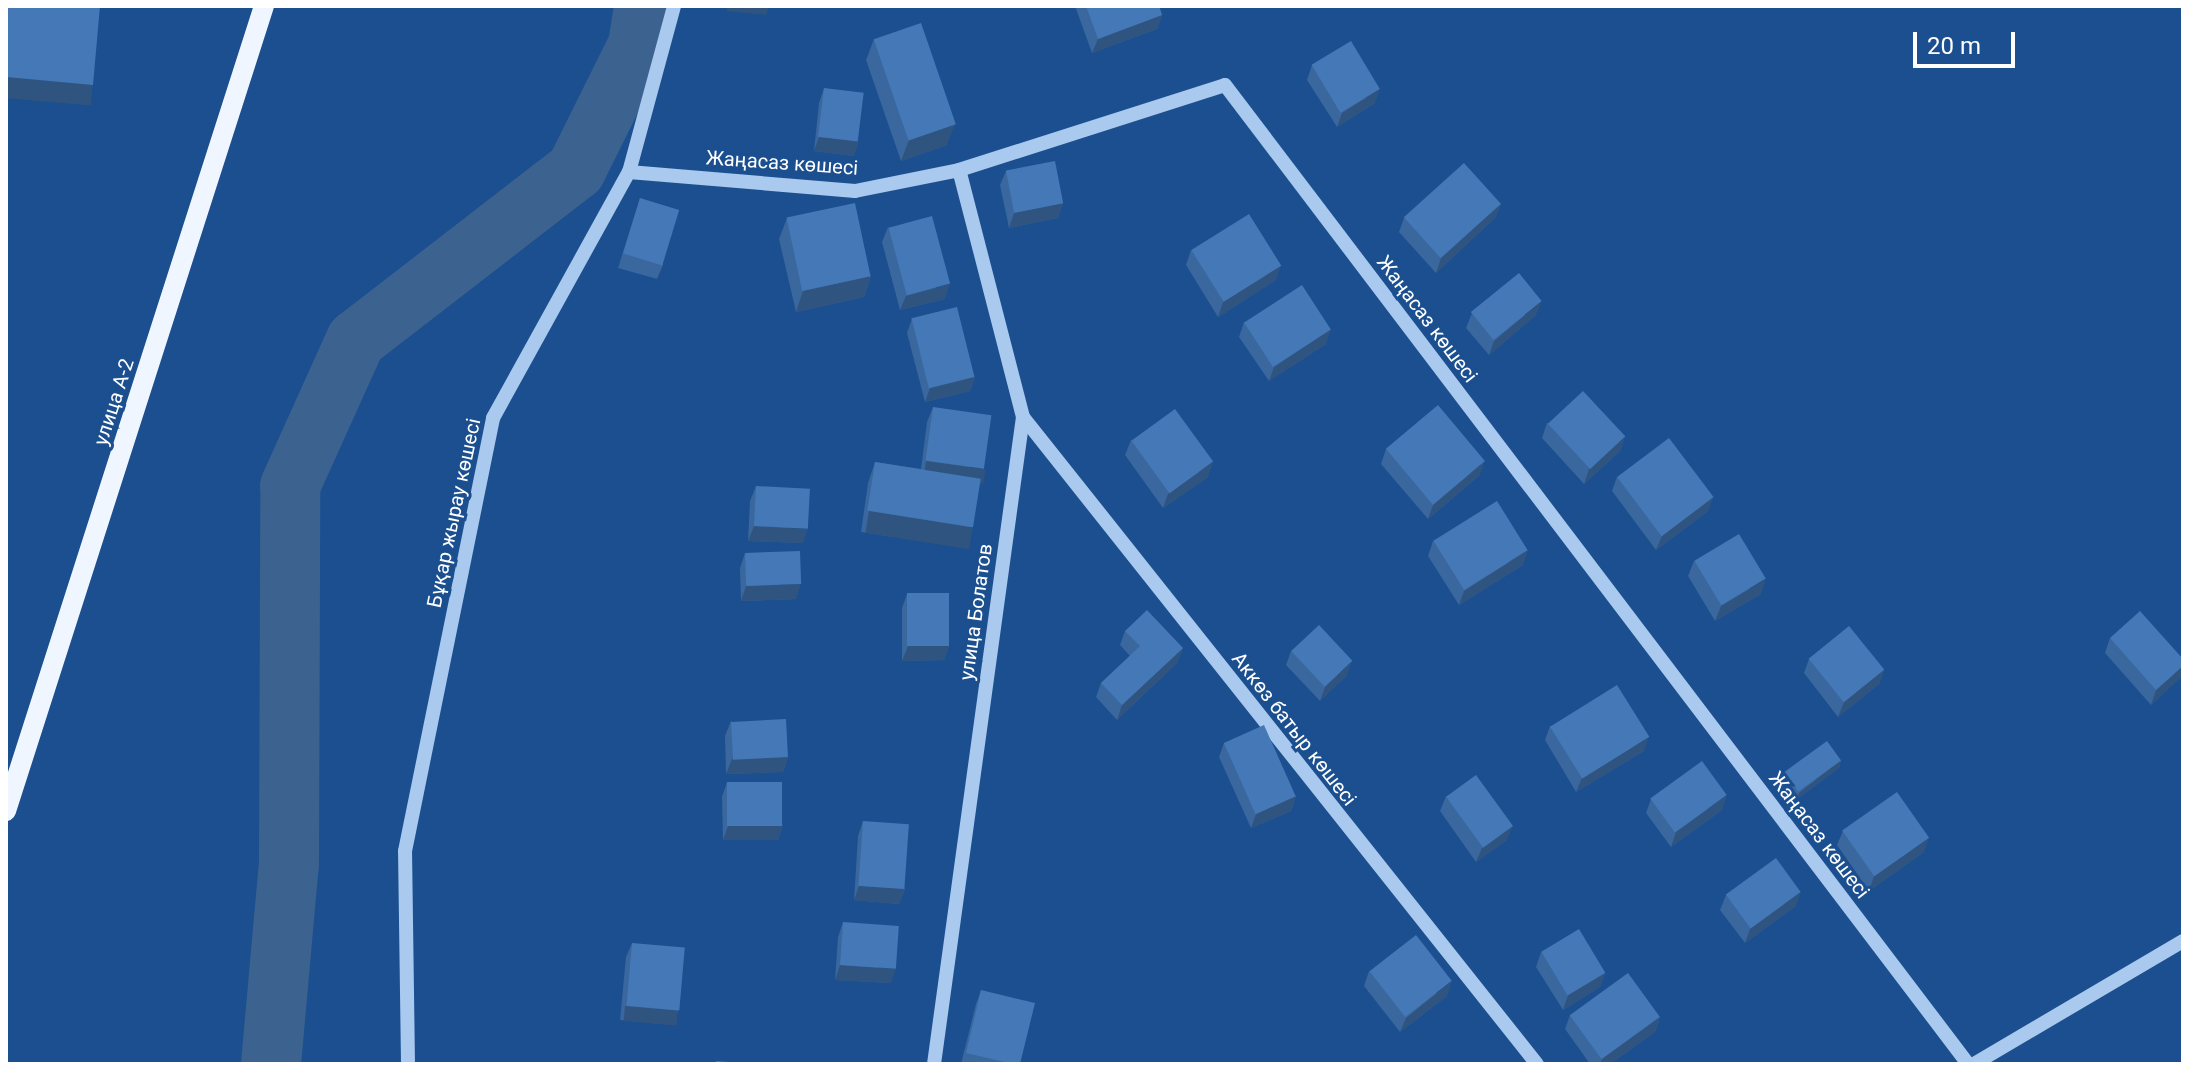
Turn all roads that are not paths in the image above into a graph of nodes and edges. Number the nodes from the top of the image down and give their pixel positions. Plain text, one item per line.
1 (264, 6) edge
2 (674, 6) edge
3 (959, 170) junction
4 (629, 172) junction
5 (1023, 417) junction
6 (6, 811) edge
7 (2183, 941) edge
8 (408, 1064) edge
9 (934, 1064) edge
10 (1537, 1064) edge
11 (1971, 1064) edge

1 - 6 main road, улица А-2
2 - 4 street, Бұқар жырау көшесі
3 - 4 street, Жаңасаз көшесі
3 - 5 street, улица Болатов
3 - 11 street, Жаңасаз көшесі
4 - 8 street, Бұқар жырау көшесі
5 - 9 street, улица Болатов
5 - 10 street, Аккөз батыр көшесі
7 - 11 street

